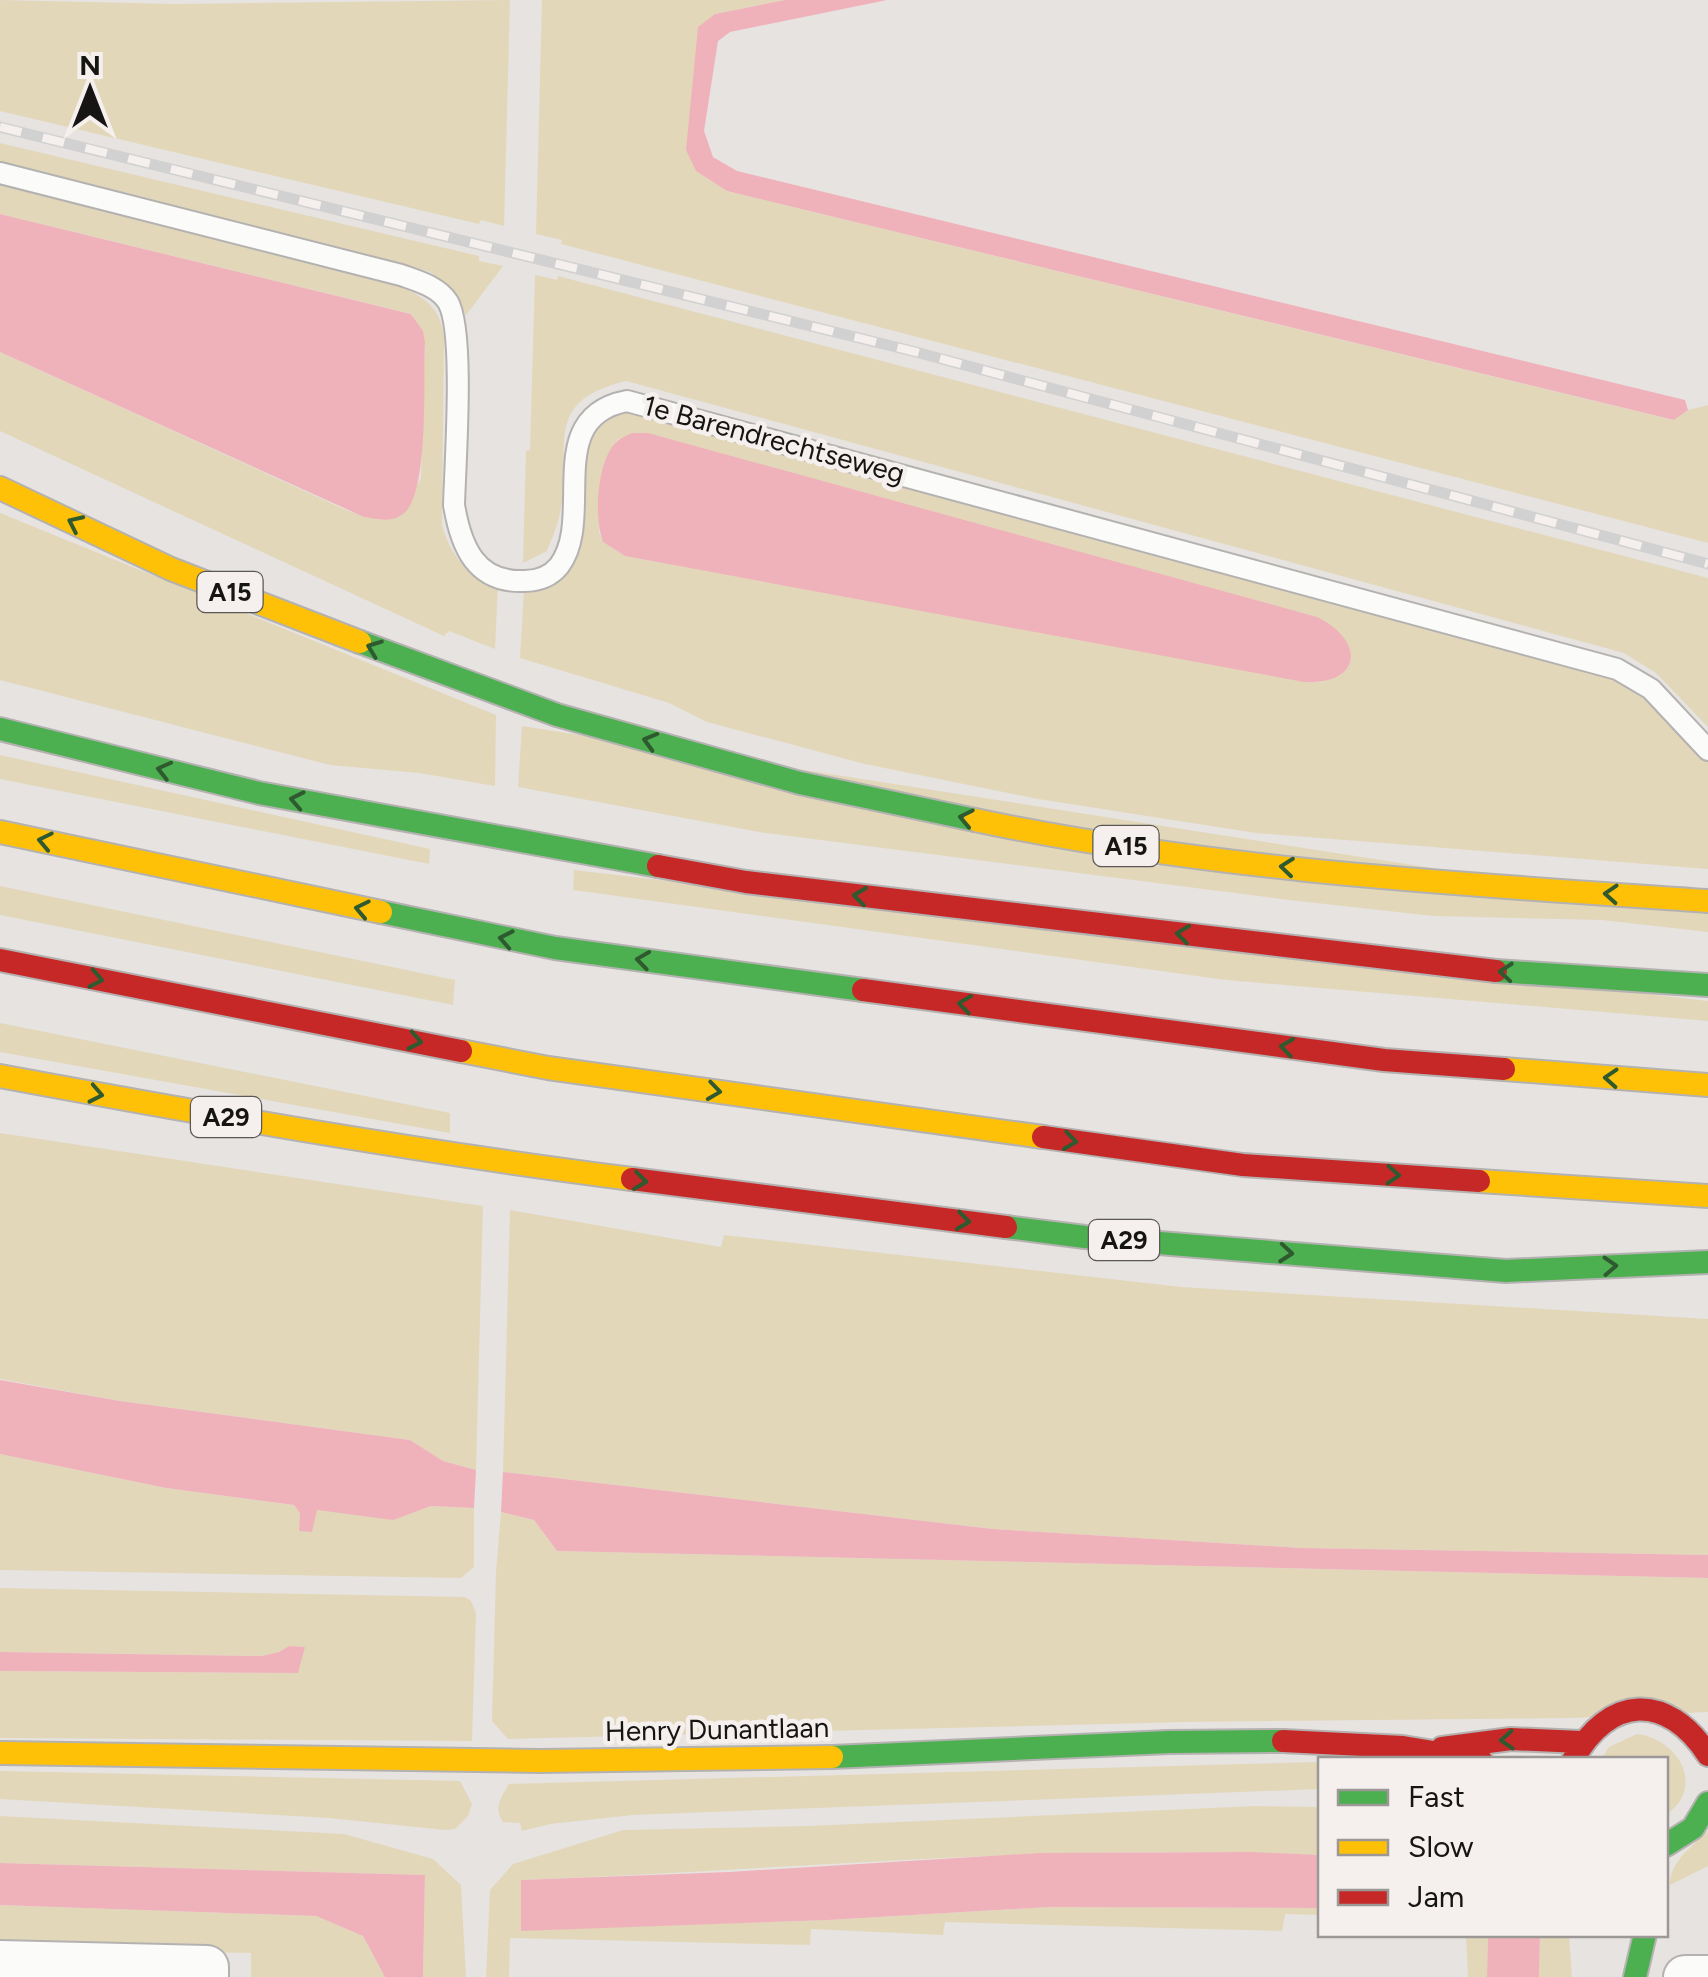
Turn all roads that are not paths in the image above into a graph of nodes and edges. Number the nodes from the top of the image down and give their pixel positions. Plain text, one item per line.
1 (0, 173) edge
2 (0, 488) edge
3 (0, 729) edge
4 (1708, 750) edge
5 (0, 832) edge
6 (1708, 900) edge
7 (0, 960) edge
8 (1708, 985) edge
9 (0, 1076) edge
10 (1708, 1085) edge
11 (1708, 1196) edge
12 (1708, 1262) edge
13 (1434, 1749) junction
14 (1577, 1751) edge
15 (0, 1754) edge
16 (1708, 1755) edge
17 (1468, 1757) edge
18 (1708, 1802) edge
19 (1668, 1844) edge
20 (1626, 1937) edge
21 (1645, 1937) edge
22 (0, 1962) edge
23 (207, 1972) edge
24 (1708, 1976) edge
25 (1635, 1977) edge
26 (1685, 1977) edge

1 - 4 lane, 1e Barendrechtseweg
6 -> 2 main road, A15
8 -> 3 main road
10 -> 5 main road
7 -> 11 main road
9 -> 12 main road, A29
14 -> 13 main road, Henry Dunantlaan
13 - 15 main road, Henry Dunantlaan
13 - 17 main road, Henry Dunantlaan
14 - 16 main road
18 - 19 main road
20 - 25 main road
21 - 25 main road
22 - 23 street
24 - 26 street

